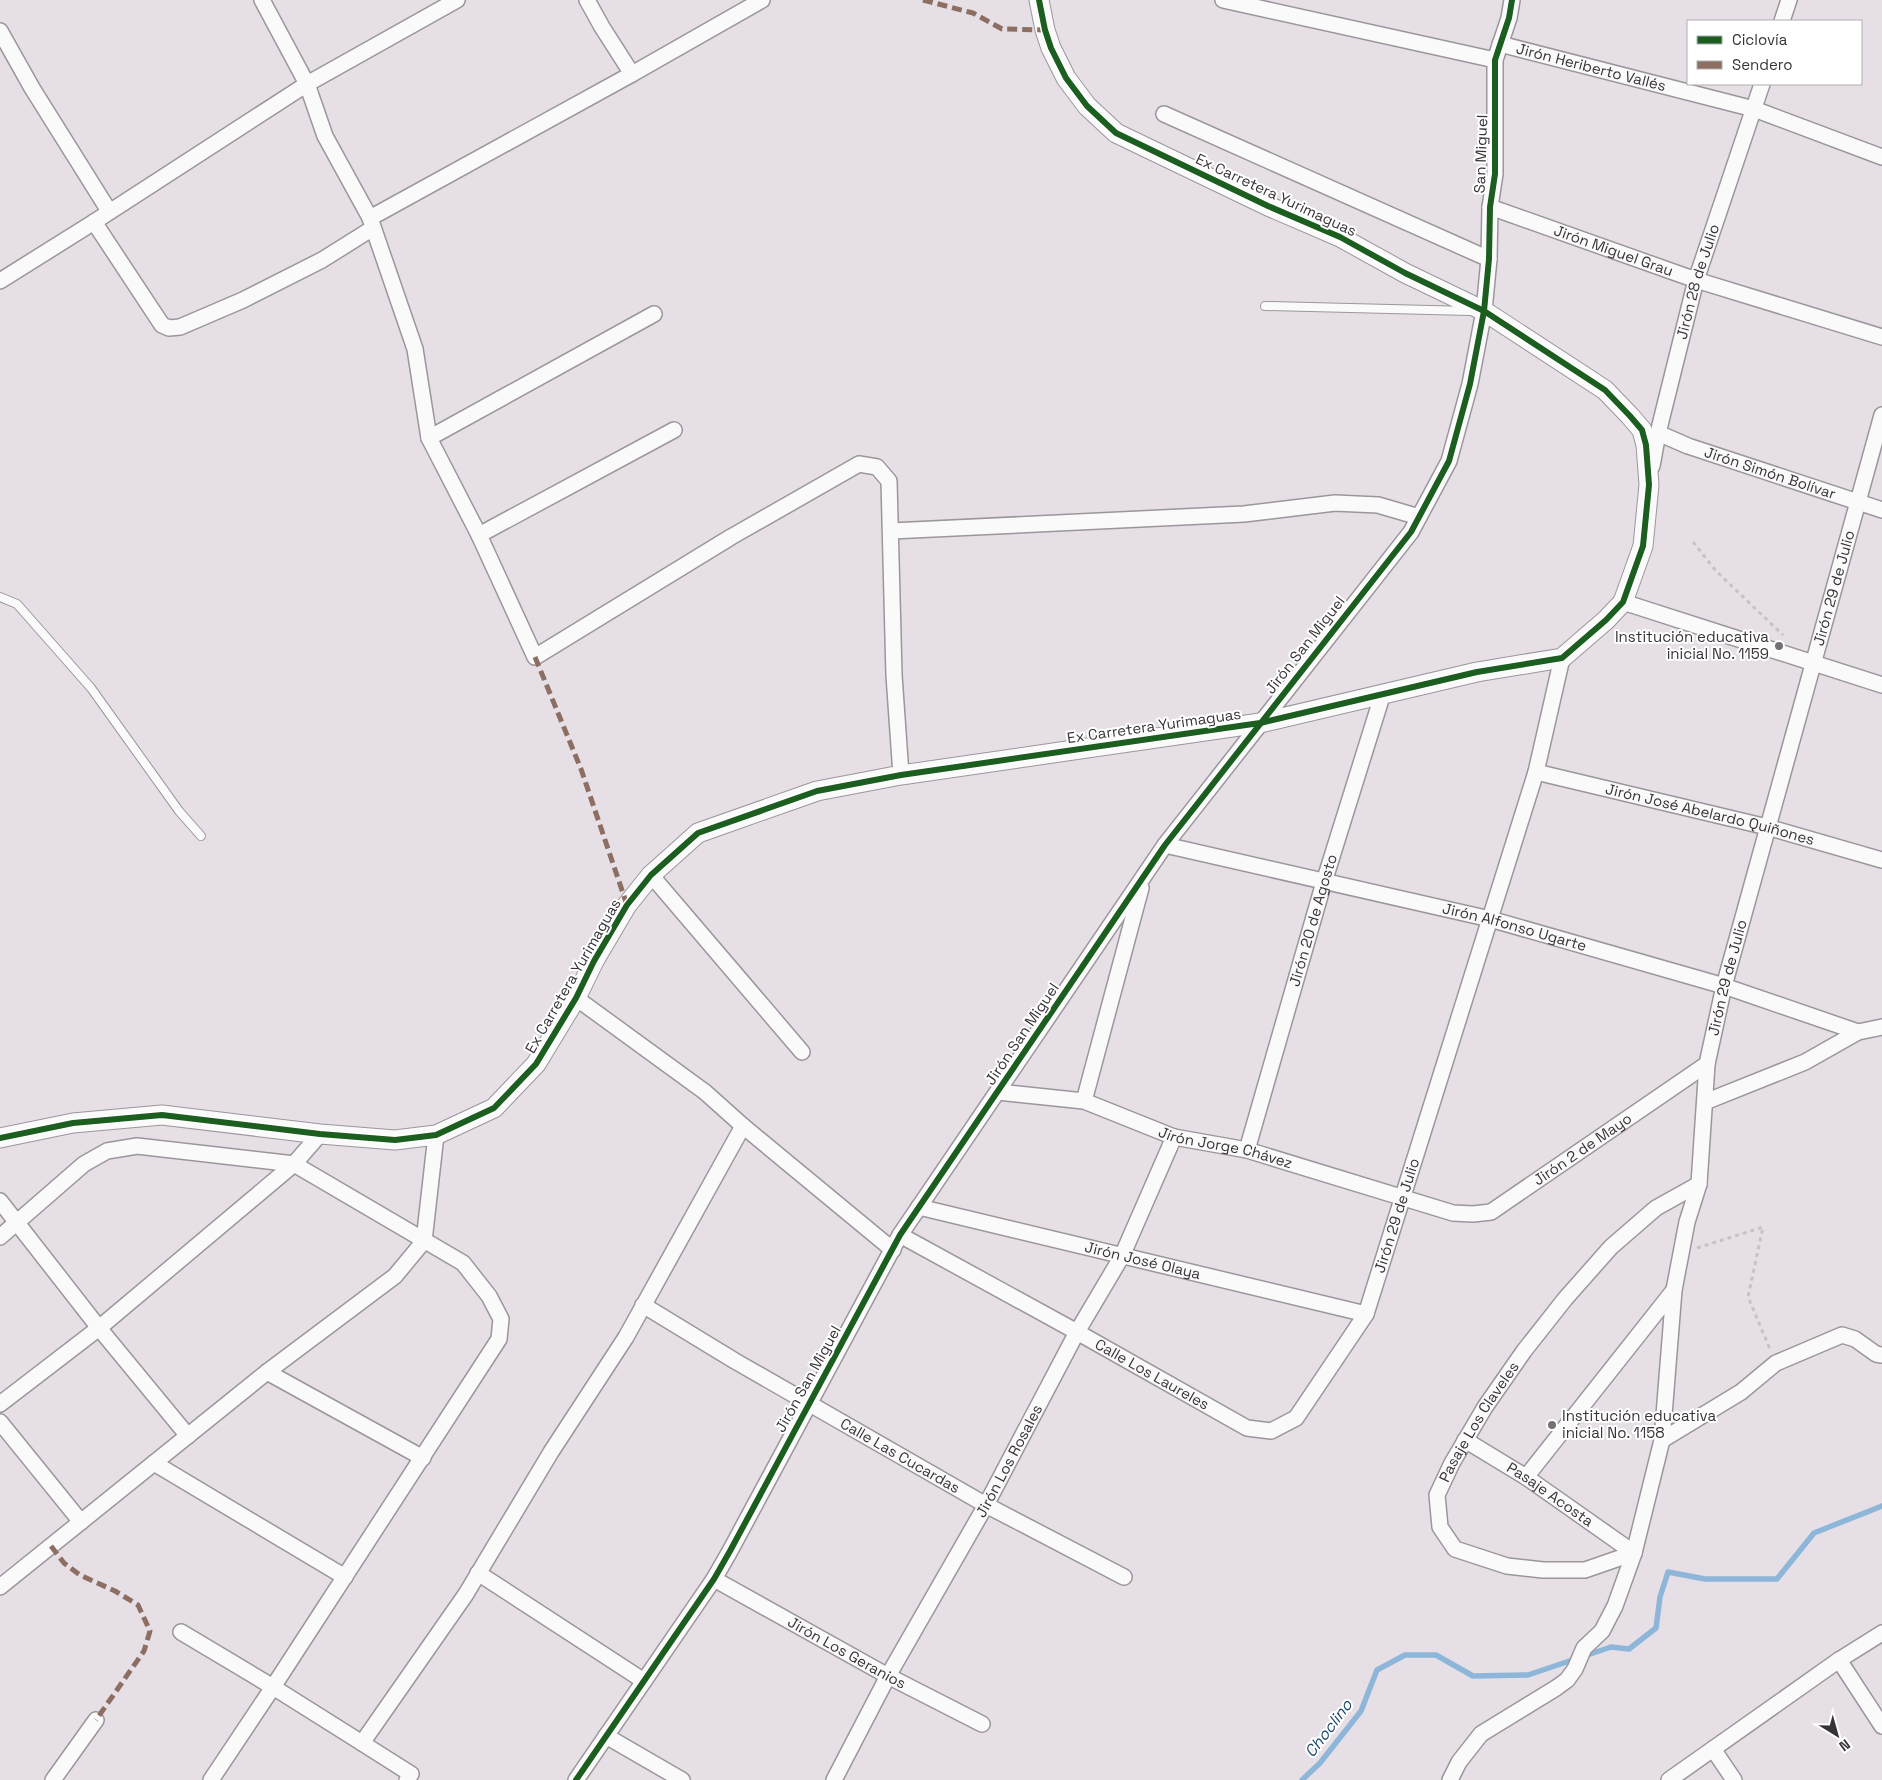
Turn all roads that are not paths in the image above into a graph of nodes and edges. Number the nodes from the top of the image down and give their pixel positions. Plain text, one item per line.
1 (262, 0) edge
2 (457, 0) edge
3 (587, 0) edge
4 (762, 0) edge
5 (1040, 0) edge
6 (1223, 0) edge
7 (1512, 0) edge
8 (1789, 0) edge
9 (1782, 20) edge
10 (0, 31) edge
11 (1500, 44) junction
12 (1495, 60) junction
13 (632, 74) junction
14 (307, 84) junction
15 (1762, 85) edge
16 (1754, 109) junction
17 (1164, 114) dead end
18 (1882, 156) edge
19 (1490, 207) junction
20 (109, 211) junction
21 (94, 222) junction
22 (371, 223) junction
23 (1489, 260) junction
24 (1696, 280) junction
25 (0, 281) edge
26 (1265, 306) dead end
27 (1484, 311) junction
28 (654, 314) dead end
29 (1882, 337) edge
30 (1882, 415) edge
31 (674, 430) dead end
32 (1658, 433) junction
33 (429, 438) junction
34 (1649, 485) junction
35 (1857, 502) junction
36 (1882, 510) edge
37 (1419, 518) junction
38 (891, 531) junction
39 (479, 535) junction
40 (0, 597) edge
41 (1623, 602) junction
42 (1562, 658) junction
43 (1814, 664) junction
44 (1882, 685) edge
45 (1383, 693) junction
46 (1260, 723) junction
47 (1536, 772) junction
48 (901, 775) junction
49 (1767, 827) junction
50 (201, 836) dead end
51 (1165, 845) junction
52 (1882, 860) edge
53 (651, 875) junction
54 (1144, 876) junction
55 (1324, 882) junction
56 (1490, 919) junction
57 (1724, 986) junction
58 (576, 998) junction
59 (1882, 1027) edge
60 (1858, 1032) junction
61 (802, 1052) dead end
62 (1707, 1064) junction
63 (998, 1092) junction
64 (1084, 1101) junction
65 (1705, 1102) junction
66 (743, 1126) junction
67 (320, 1134) junction
68 (436, 1135) junction
69 (0, 1138) edge
70 (1174, 1138) junction
71 (1247, 1150) junction
72 (294, 1164) junction
73 (1699, 1184) junction
74 (1403, 1199) junction
75 (0, 1202) edge
76 (919, 1207) junction
77 (1453, 1213) joint
78 (16, 1221) junction
79 (900, 1235) junction
80 (0, 1237) edge
81 (424, 1241) junction
82 (893, 1250) junction
83 (1122, 1256) junction
84 (1674, 1290) junction
85 (643, 1305) junction
86 (1366, 1314) junction
87 (99, 1328) junction
88 (1077, 1332) junction
89 (1882, 1355) edge
90 (267, 1372) junction
91 (809, 1403) junction
92 (0, 1404) edge
93 (0, 1422) edge
94 (188, 1436) junction
95 (1464, 1440) junction
96 (1662, 1440) junction
97 (422, 1458) junction
98 (154, 1463) junction
99 (1526, 1476) junction
100 (986, 1505) junction
101 (81, 1522) junction
102 (1634, 1553) junction
103 (478, 1573) junction
104 (345, 1577) junction
105 (1124, 1577) dead end
106 (714, 1579) junction
107 (0, 1587) edge
108 (181, 1632) dead end
109 (1882, 1633) edge
110 (1839, 1660) junction
111 (888, 1676) junction
112 (644, 1681) junction
113 (273, 1687) junction
114 (96, 1720) dead end
115 (982, 1724) dead end
116 (1882, 1726) edge
117 (606, 1736) junction
118 (362, 1742) junction
119 (1713, 1749) junction
120 (53, 1780) edge
121 (211, 1780) edge
122 (407, 1780) edge
123 (576, 1780) edge
124 (682, 1780) edge
125 (834, 1780) edge
126 (1450, 1780) edge
127 (1669, 1780) edge
128 (1734, 1780) edge

1 - 14 street
2 - 14 street
3 - 13 street
4 - 13 street
5 - 27 street, Ex Carretera Yurimaguas
6 - 12 street, Jirón Heriberto Vallés
7 - 11 street, San Miguel
8 - 9 street
10 - 20 street
11 - 12 street, San Miguel
11 - 16 street, Jirón Heriberto Vallés
12 - 19 street, San Miguel
13 - 22 street
14 - 20 street
14 - 22 street
15 - 16 street, Jirón 28 de Julio
16 - 18 street, Jirón Heriberto Vallés
16 - 24 street, Jirón 28 de Julio
17 - 23 street
19 - 23 street, San Miguel
19 - 24 street, Jirón Miguel Grau
20 - 21 street
21 - 22 street
21 - 25 street
22 - 33 street
23 - 27 street, San Miguel
24 - 29 street, Jirón Miguel Grau
24 - 32 street, Jirón 28 de Julio
26 - 27 lane
27 - 34 street, Ex Carretera Yurimaguas
27 - 37 street, Jirón San Miguel
28 - 33 street
30 - 35 street, Jirón 29 de Julio
31 - 39 street
32 - 34 street, Jirón 28 de Julio
32 - 35 street, Jirón Simón Bolívar
33 - 39 street
34 - 41 street, Ex Carretera Yurimaguas
35 - 36 street, Jirón Simón Bolívar
35 - 43 street, Jirón 29 de Julio
37 - 38 street
37 - 46 street, Jirón San Miguel
38 - 39 street
38 - 48 street
40 - 50 lane
41 - 42 street, Ex Carretera Yurimaguas
41 - 43 street
42 - 45 street, Ex Carretera Yurimaguas
42 - 47 street, Jirón 29 de Julio
43 - 44 street
43 - 49 street, Jirón 29 de Julio
45 - 46 street, Ex Carretera Yurimaguas
45 - 55 street, Jirón 20 de Agosto
46 - 48 street, Ex Carretera Yurimaguas
46 - 51 street, Jirón San Miguel
47 - 49 street, Jirón José Abelardo Quiñones
47 - 56 street, Jirón 29 de Julio
48 - 53 street, Ex Carretera Yurimaguas
49 - 52 street, Jirón José Abelardo Quiñones
49 - 57 street, Jirón 29 de Julio
51 - 54 street, Jirón San Miguel
51 - 55 street, Jirón Alfonso Ugarte
53 - 58 street, Ex Carretera Yurimaguas
53 - 61 street
54 - 63 street, Jirón San Miguel
54 - 64 street
55 - 56 street, Jirón Alfonso Ugarte
55 - 71 street, Jirón 20 de Agosto
56 - 57 street, Jirón Alfonso Ugarte
56 - 74 street, Jirón 29 de Julio
57 - 60 street, Jirón Alfonso Ugarte
57 - 62 street, Jirón 29 de Julio
58 - 66 street
58 - 68 street, Ex Carretera Yurimaguas
59 - 60 street
60 - 65 street
62 - 65 street, Jirón 29 de Julio
62 - 77 street, Jirón 2 de Mayo
63 - 64 street, Jirón Jorge Chávez
63 - 76 street, Jirón San Miguel
64 - 70 street, Jirón Jorge Chávez
65 - 73 street, Jirón 29 de Julio
66 - 82 street
66 - 85 street
67 - 68 street, Ex Carretera Yurimaguas
67 - 69 street, Ex Carretera Yurimaguas
67 - 72 street
68 - 81 street
70 - 71 street, Jirón Jorge Chávez
70 - 83 street, Jirón Los Rosales
71 - 74 street, Jirón Jorge Chávez
72 - 78 street
72 - 81 street
72 - 87 street
73 - 84 street, Jirón 29 de Julio
73 - 95 street, Pasaje Los Claveles
74 - 77 street, Jirón Jorge Chávez
74 - 86 street, Jirón 29 de Julio
75 - 78 street
76 - 79 street, Jirón San Miguel
76 - 83 street, Jirón José Olaya
78 - 80 street
78 - 87 street
79 - 82 street, Jirón San Miguel
79 - 88 street, Calle Los Laureles
81 - 90 street
81 - 97 street
82 - 91 street, Jirón San Miguel
83 - 86 street, Jirón José Olaya
83 - 88 street, Jirón Los Rosales
84 - 96 street, Jirón 29 de Julio
84 - 99 street
85 - 91 street, Calle Las Cucardas
85 - 103 street
86 - 88 street, Calle Los Laureles
87 - 92 street
87 - 94 street
88 - 100 street, Jirón Los Rosales
89 - 96 street
90 - 94 street
90 - 97 street
91 - 100 street, Calle Las Cucardas
91 - 106 street, Jirón San Miguel
93 - 101 street
94 - 98 street
95 - 99 street, Pasaje Acosta
95 - 102 street, Pasaje Los Claveles
96 - 102 street, Jirón 29 de Julio
97 - 104 street
98 - 101 street
98 - 104 street
99 - 102 street, Pasaje Acosta
100 - 105 street, Calle Las Cucardas
100 - 111 street, Jirón Los Rosales
101 - 107 street
102 - 126 street, Jirón 29 de Julio
103 - 112 street
103 - 118 street
104 - 113 street
106 - 111 street, Jirón Los Geranios
106 - 112 street, Jirón San Miguel
108 - 113 street
109 - 110 street
110 - 116 street
110 - 119 street
111 - 115 street, Jirón Los Geranios
111 - 125 street, Jirón Los Rosales
112 - 117 street, Jirón San Miguel
113 - 118 street
113 - 121 street
114 - 120 street
117 - 123 street, Jirón San Miguel
117 - 124 street
118 - 122 street
119 - 127 street
119 - 128 street

